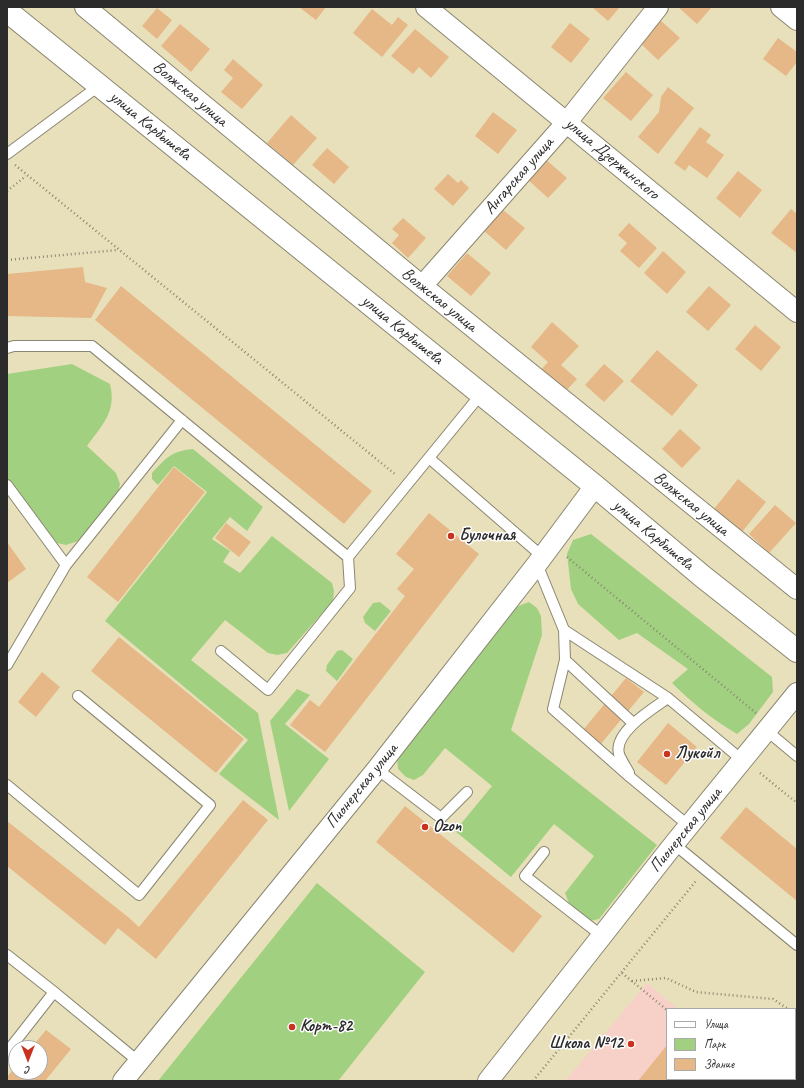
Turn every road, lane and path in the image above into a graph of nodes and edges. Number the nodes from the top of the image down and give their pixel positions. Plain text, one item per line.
1 (85, 7) edge
2 (426, 7) edge
3 (658, 7) edge
4 (781, 7) edge
5 (7, 10) edge
6 (797, 20) edge
7 (100, 85) junction
8 (567, 122) junction
9 (9, 158) edge
10 (26, 176) junction
11 (7, 191) edge
12 (118, 250) junction
13 (7, 260) edge
14 (422, 286) junction
15 (797, 312) edge
16 (7, 348) edge
17 (481, 394) junction
18 (182, 420) junction
19 (429, 458) junction
20 (396, 476) dead end
21 (7, 485) edge
22 (595, 486) junction
23 (566, 556) dead end
24 (348, 557) junction
25 (540, 560) junction
26 (66, 566) junction
27 (797, 589) edge
28 (564, 630) junction
29 (221, 651) dead end
30 (797, 651) edge
31 (565, 660) junction
32 (7, 665) edge
33 (797, 693) edge
34 (78, 696) dead end
35 (668, 698) junction
36 (761, 722) junction
37 (633, 723) junction
38 (797, 756) edge
39 (742, 760) junction
40 (377, 768) junction
41 (760, 773) dead end
42 (630, 777) junction
43 (7, 785) edge
44 (467, 792) dead end
45 (797, 803) edge
46 (689, 826) junction
47 (674, 844) junction
48 (544, 852) dead end
49 (705, 870) junction
50 (602, 936) junction
51 (797, 945) edge
52 (7, 955) edge
53 (622, 973) junction
54 (632, 981) junction
55 (54, 992) junction
56 (786, 1008) edge
57 (666, 1009) edge
58 (7, 1052) edge
59 (139, 1062) junction
60 (123, 1081) edge
61 (488, 1081) edge
62 (533, 1081) edge

1 - 14 street, Волжская улица
2 - 8 street, улица Дзержинского
3 - 8 street, Ангарская улица
4 - 6 street
5 - 7 street, улица Карбышева
7 - 9 lane
7 - 17 street, улица Карбышева
8 - 14 street, Ангарская улица
8 - 15 street, улица Дзержинского
9 - 10 path
10 - 11 path
10 - 12 path
12 - 13 path
12 - 20 path
14 - 27 street, Волжская улица
16 - 18 lane
17 - 19 lane
17 - 22 street, улица Карбышева
18 - 24 lane
18 - 26 lane
19 - 24 lane
19 - 25 lane
21 - 26 lane
22 - 25 street, Пионерская улица
22 - 30 street, улица Карбышева
23 - 36 path
24 - 29 lane
25 - 28 lane
25 - 40 street, Пионерская улица
26 - 32 lane
28 - 31 lane
28 - 35 lane
31 - 37 lane
31 - 42 lane
33 - 36 street, Пионерская улица
34 - 43 lane
35 - 37 lane
35 - 39 lane
36 - 38 lane
36 - 39 street, Пионерская улица
37 - 42 lane
39 - 46 street, Пионерская улица
40 - 44 lane
40 - 59 street, Пионерская улица
41 - 45 path
42 - 46 lane
46 - 47 street, Пионерская улица
47 - 49 lane
47 - 50 street, Пионерская улица
48 - 50 lane
49 - 51 lane
49 - 53 path
50 - 61 street, Пионерская улица
52 - 55 lane
53 - 54 path
53 - 62 path
54 - 56 path
54 - 57 path
55 - 58 lane
55 - 59 lane
59 - 60 street, Пионерская улица

